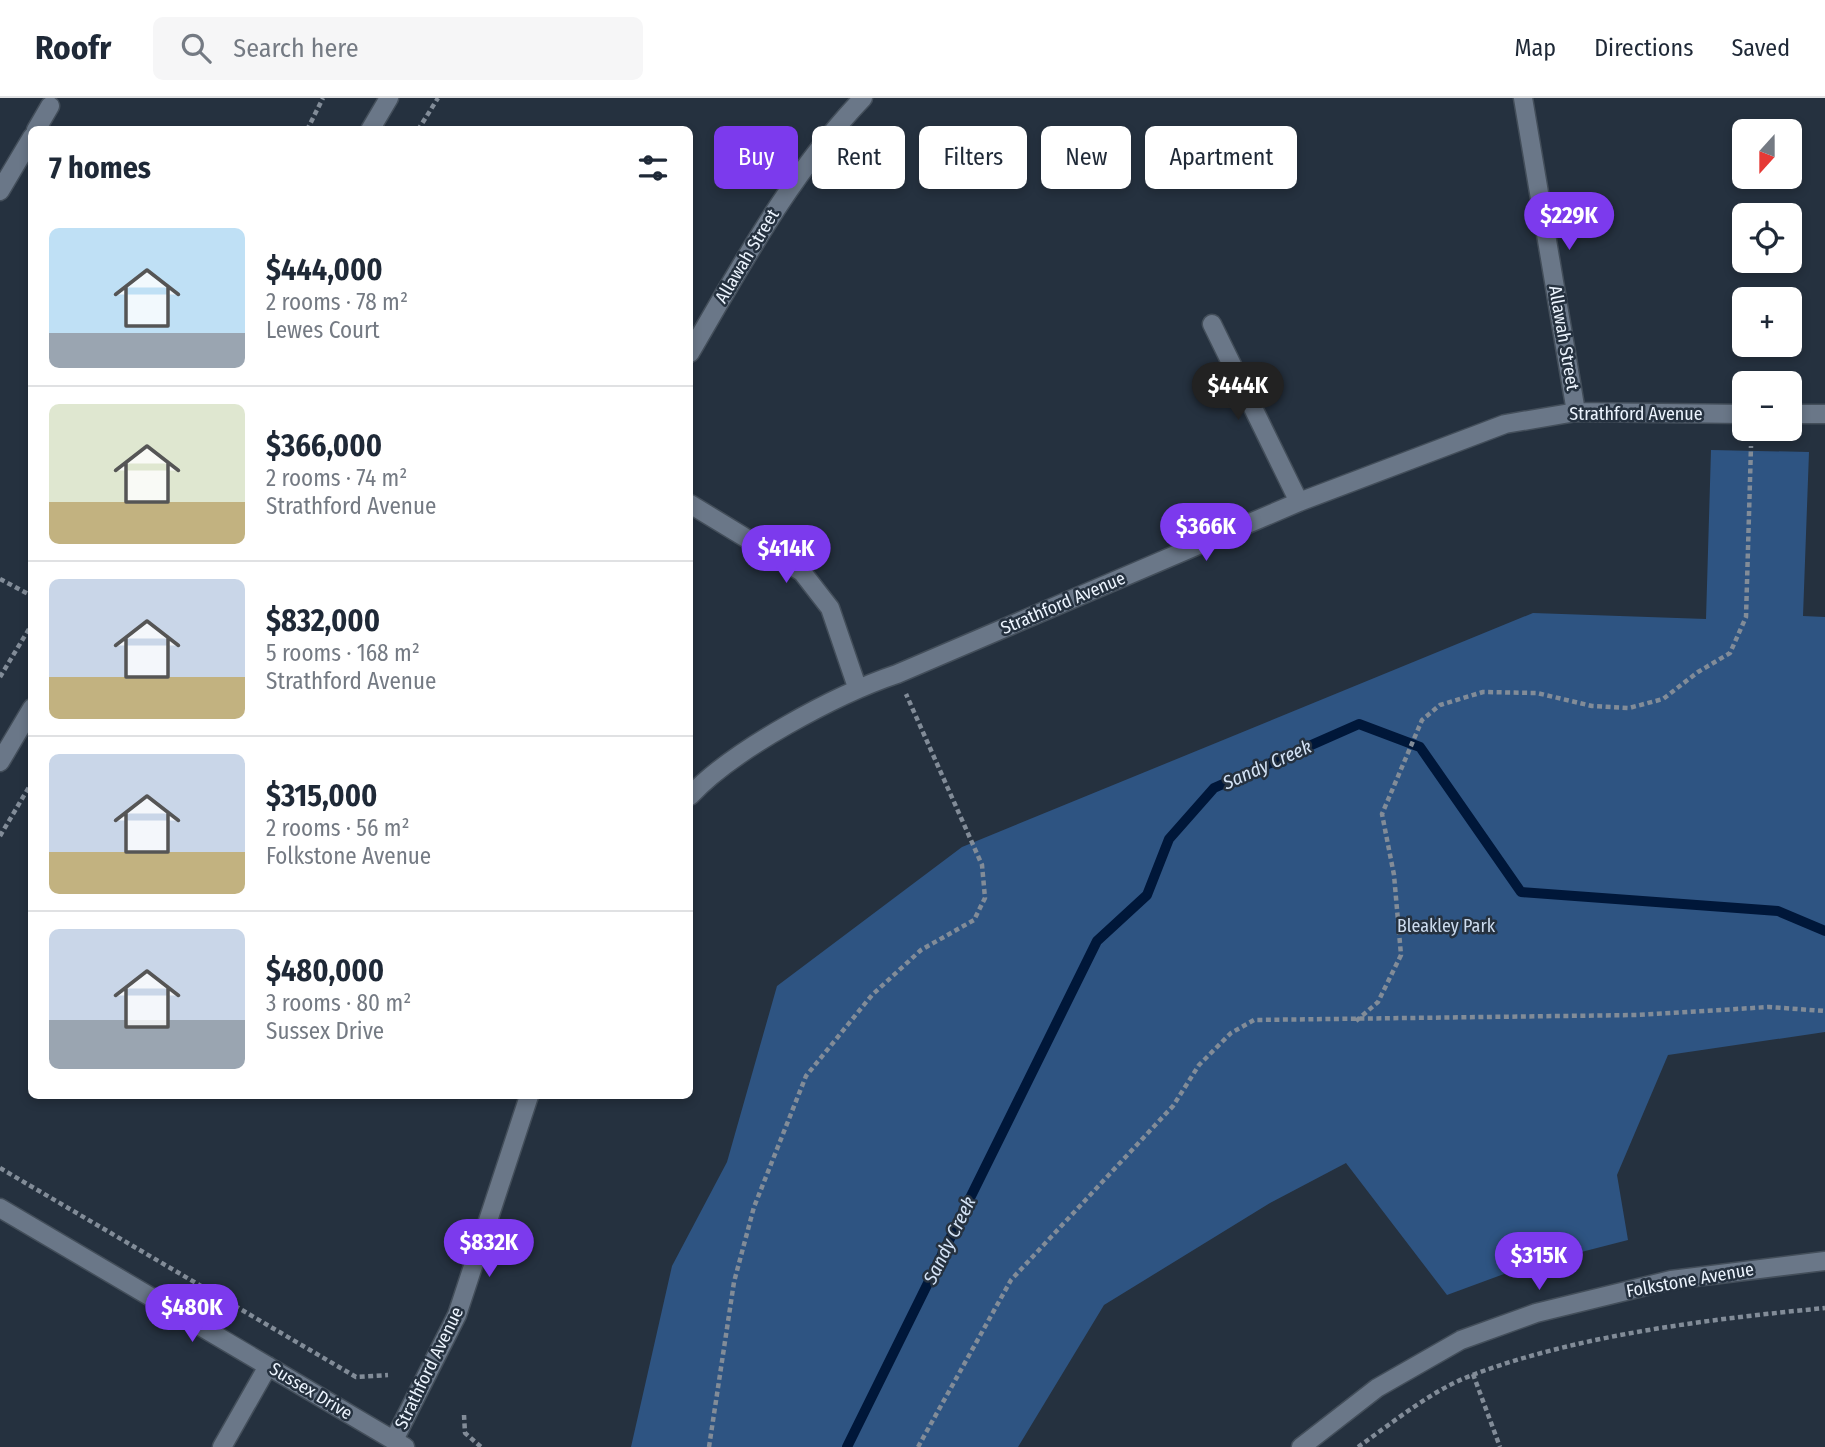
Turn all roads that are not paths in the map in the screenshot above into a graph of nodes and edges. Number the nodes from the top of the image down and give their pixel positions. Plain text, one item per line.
1 (389, 98) edge
2 (863, 98) edge
3 (1523, 98) edge
4 (50, 106) dead end
5 (38, 126) edge
6 (372, 126) edge
7 (28, 145) edge
8 (0, 191) edge
9 (1212, 324) dead end
10 (693, 348) edge
11 (1576, 412) junction
12 (1732, 414) edge
13 (1802, 414) edge
14 (1825, 414) edge
15 (1299, 502) junction
16 (693, 506) edge
17 (858, 688) junction
18 (28, 715) edge
19 (0, 762) edge
20 (693, 793) edge
21 (528, 1099) edge
22 (0, 1208) edge
23 (1825, 1261) edge
24 (268, 1366) junction
25 (399, 1444) edge
26 (222, 1447) edge
27 (1301, 1447) edge

1 - 6 street
2 - 10 street, Allawah Street
3 - 11 street, Allawah Street
4 - 5 street
7 - 8 street
9 - 15 street
11 - 12 street, Strathford Avenue
11 - 15 street, Strathford Avenue
13 - 14 street
15 - 17 street, Strathford Avenue
16 - 17 street
17 - 20 street, Strathford Avenue
18 - 19 street
21 - 25 street, Strathford Avenue
22 - 24 street, Sussex Drive
23 - 27 street, Folkstone Avenue
24 - 25 street, Sussex Drive
24 - 26 street

